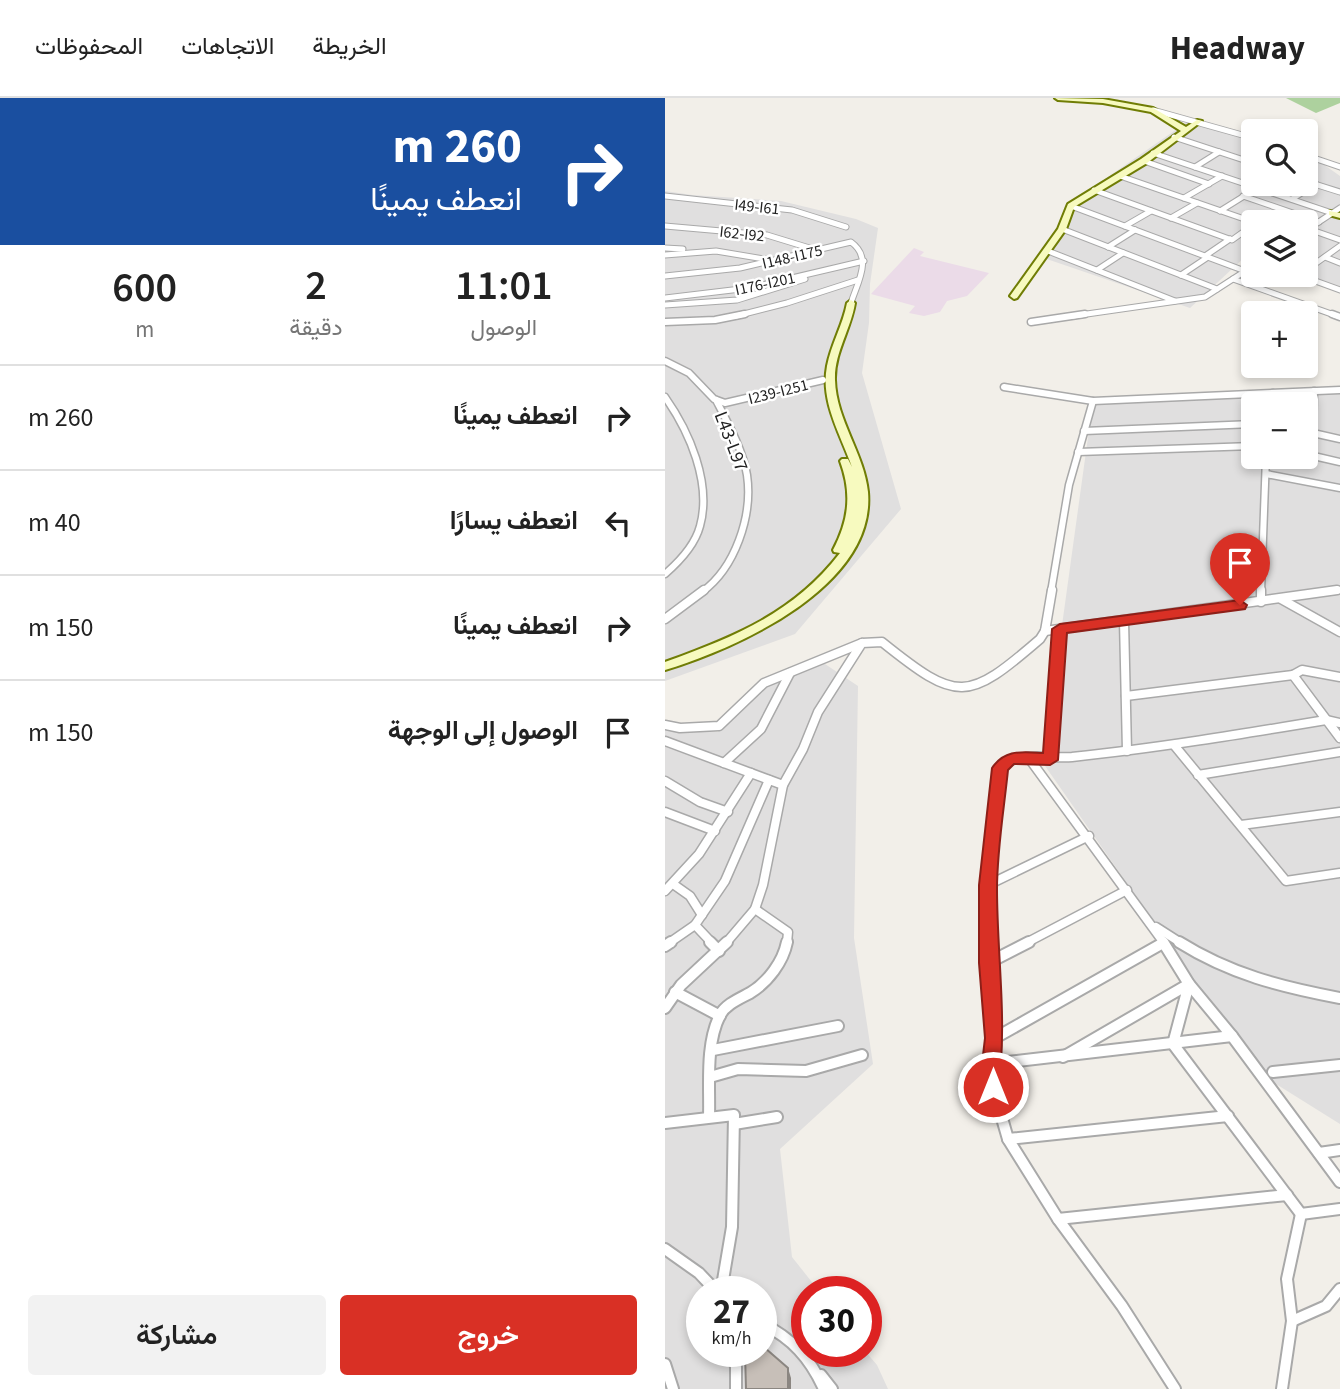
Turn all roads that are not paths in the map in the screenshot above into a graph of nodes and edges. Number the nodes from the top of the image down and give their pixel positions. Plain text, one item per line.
1 (1058, 98) edge
2 (1153, 110) junction
3 (1199, 121) junction
4 (1185, 130) junction
5 (1241, 134) edge
6 (1174, 137) junction
7 (1219, 152) junction
8 (1153, 153) junction
9 (1241, 159) edge
10 (1318, 159) edge
11 (1145, 161) junction
12 (1195, 167) junction
13 (1340, 167) edge
14 (1120, 176) junction
15 (1222, 176) junction
16 (1241, 183) edge
17 (1209, 184) junction
18 (1318, 185) edge
19 (1094, 190) junction
20 (1340, 192) edge
21 (665, 196) edge
22 (1243, 196) joint
23 (1280, 196) edge
24 (1298, 196) edge
25 (1184, 198) junction
26 (1292, 200) junction
27 (1197, 203) junction
28 (1071, 206) junction
29 (1151, 211) junction
30 (1220, 211) junction
31 (1338, 211) edge
32 (1171, 218) junction
33 (1241, 219) edge
34 (1319, 222) joint
35 (665, 226) edge
36 (1125, 226) junction
37 (846, 227) dead end
38 (1062, 229) junction
39 (1135, 230) junction
40 (1241, 232) edge
41 (1318, 233) edge
42 (1230, 239) junction
43 (1340, 240) edge
44 (1340, 246) edge
45 (1108, 247) junction
46 (665, 248) edge
47 (707, 251) junction
48 (817, 251) junction
49 (1048, 251) junction
50 (1123, 253) junction
51 (665, 255) edge
52 (1206, 257) junction
53 (1325, 257) junction
54 (775, 261) junction
55 (864, 261) junction
56 (1318, 262) edge
57 (1340, 263) edge
58 (828, 269) junction
59 (1097, 270) junction
60 (1241, 270) edge
61 (1241, 274) edge
62 (1181, 275) junction
63 (665, 276) edge
64 (1233, 279) junction
65 (858, 281) junction
66 (1318, 282) edge
67 (1217, 289) junction
68 (1340, 290) edge
69 (1014, 296) dead end
70 (665, 298) edge
71 (1177, 302) junction
72 (851, 303) joint
73 (665, 305) edge
74 (1340, 317) edge
75 (665, 322) edge
76 (1031, 322) dead end
77 (665, 361) edge
78 (827, 379) junction
79 (1004, 387) dead end
80 (1340, 390) edge
81 (1314, 391) joint
82 (1294, 392) edge
83 (1241, 394) edge
84 (665, 397) edge
85 (716, 400) junction
86 (1093, 401) junction
87 (1241, 424) edge
88 (1084, 431) junction
89 (1318, 434) edge
90 (1340, 439) edge
91 (1241, 446) edge
92 (1078, 452) junction
93 (1318, 457) edge
94 (1340, 462) edge
95 (1266, 469) edge
96 (1266, 474) junction
97 (1340, 488) edge
98 (665, 574) edge
99 (1340, 590) edge
100 (1280, 599) junction
101 (1261, 602) junction
102 (665, 619) edge
103 (1124, 621) junction
104 (1060, 629) junction
105 (1045, 631) junction
106 (1340, 632) edge
107 (862, 643) junction
108 (673, 658) edge
109 (665, 666) edge
110 (790, 673) junction
111 (1293, 675) junction
112 (1340, 677) edge
113 (1126, 695) junction
114 (1326, 720) junction
115 (1340, 723) edge
116 (665, 725) edge
117 (1340, 738) edge
118 (665, 741) edge
119 (1174, 745) junction
120 (1127, 751) junction
121 (1340, 752) edge
122 (1028, 757) junction
123 (1050, 760) junction
124 (724, 763) junction
125 (751, 773) junction
126 (1198, 775) junction
127 (769, 780) junction
128 (665, 781) edge
129 (783, 785) junction
130 (665, 812) edge
131 (728, 812) junction
132 (1340, 812) edge
133 (1241, 825) junction
134 (715, 831) junction
135 (1089, 836) junction
136 (1340, 873) edge
137 (673, 884) junction
138 (988, 885) junction
139 (1127, 890) junction
140 (665, 891) edge
141 (755, 909) junction
142 (702, 915) junction
143 (1152, 924) junction
144 (695, 925) junction
145 (1163, 943) junction
146 (665, 946) edge
147 (719, 951) junction
148 (988, 963) junction
149 (1189, 984) junction
150 (675, 992) junction
151 (1340, 998) edge
152 (665, 1008) edge
153 (720, 1016) junction
154 (838, 1026) dead end
155 (1232, 1036) junction
156 (995, 1038) junction
157 (1173, 1044) junction
158 (713, 1049) junction
159 (862, 1055) dead end
160 (1063, 1057) junction
161 (991, 1064) junction
162 (1340, 1065) edge
163 (1273, 1072) dead end
164 (710, 1077) junction
165 (1228, 1116) junction
166 (709, 1117) junction
167 (777, 1117) dead end
168 (665, 1122) edge
169 (734, 1124) junction
170 (1008, 1139) junction
171 (1340, 1150) edge
172 (1319, 1153) junction
173 (1340, 1182) edge
174 (1287, 1195) junction
175 (1340, 1209) edge
176 (1301, 1214) junction
177 (1058, 1219) junction
178 (665, 1249) edge
179 (702, 1276) edge
180 (722, 1276) edge
181 (1340, 1289) edge
182 (1292, 1321) junction
183 (665, 1364) edge
184 (736, 1367) edge
185 (815, 1367) edge
186 (816, 1367) edge
187 (673, 1389) edge
188 (736, 1389) edge
189 (824, 1389) edge
190 (832, 1389) edge
191 (1175, 1389) edge
192 (1282, 1389) edge

1 - 2 street
2 - 3 street
2 - 4 street
3 - 4 street
3 - 5 street
4 - 6 street
6 - 7 street
6 - 8 street
7 - 9 street
7 - 12 street
8 - 11 street
8 - 12 street
10 - 13 street
11 - 14 street
11 - 17 street
12 - 15 street
14 - 19 street
14 - 25 street
15 - 16 street
15 - 17 street
17 - 25 street
18 - 20 street
19 - 28 street
19 - 29 street
21 - 37 street, I49-I61
22 - 30 street
22 - 34 street
23 - 26 street
24 - 26 street
25 - 27 street
26 - 31 street
27 - 30 street
27 - 32 street
28 - 36 street
28 - 38 street
29 - 32 street
29 - 36 street
30 - 33 street
31 - 34 street
32 - 42 street
35 - 48 street, I62-I92
36 - 39 street
38 - 45 street
38 - 49 street
39 - 45 street
39 - 52 street
40 - 42 street
41 - 43 street
42 - 52 street
44 - 53 street
45 - 50 street
46 - 47 street
47 - 51 street
47 - 54 street
48 - 54 street, I148-I175
48 - 55 street, I148-I175
49 - 59 street
49 - 69 street
50 - 59 street
50 - 62 street
52 - 60 street
52 - 62 street
53 - 56 street
53 - 57 street
54 - 63 street, I148-I175
55 - 58 street, I176-I201
55 - 65 street
58 - 70 street, I176-I201
58 - 73 street
59 - 71 street
61 - 64 street
62 - 67 street
64 - 67 street
64 - 74 street
65 - 72 street
65 - 75 street
66 - 68 street
67 - 71 street
71 - 76 street
72 - 78 street
77 - 85 street
78 - 85 street, I239-I251
78 - 108 street
79 - 86 street
80 - 81 street
81 - 82 street
83 - 86 street
84 - 98 street
85 - 102 street, L43-L97
86 - 88 street
87 - 88 street
88 - 92 street
89 - 90 street
91 - 92 street
92 - 105 street
93 - 94 street
95 - 96 street
96 - 97 street
96 - 101 street
99 - 100 street
100 - 101 street
100 - 106 street
101 - 103 street
103 - 104 street
103 - 113 street
104 - 105 street
104 - 123 street
105 - 107 street
107 - 110 street
107 - 129 street
108 - 109 street
110 - 116 street
110 - 124 street
111 - 112 street
111 - 113 street
111 - 114 street
113 - 120 street
114 - 115 street
114 - 117 street
114 - 119 street
118 - 124 street
119 - 120 street
119 - 126 street
120 - 123 street
121 - 126 street
122 - 123 street
122 - 135 street
122 - 138 street
124 - 125 street
125 - 127 street
125 - 131 street
126 - 133 street
127 - 129 street
127 - 142 street
128 - 131 street
129 - 141 street
130 - 134 street
131 - 134 street
132 - 133 street
133 - 136 street
134 - 137 street
135 - 138 street
135 - 139 street
137 - 140 street
137 - 142 street
138 - 148 street
139 - 143 street
139 - 148 street
141 - 147 street
141 - 153 street
142 - 144 street
143 - 145 street
143 - 151 street
144 - 146 street
144 - 147 street
145 - 149 street
145 - 156 street
147 - 150 street
148 - 156 street
149 - 155 street
149 - 157 street
149 - 160 street
150 - 152 street
150 - 153 street
153 - 158 street
154 - 158 street
155 - 157 street
155 - 172 street
156 - 161 street
157 - 160 street
157 - 165 street
158 - 164 street
159 - 164 street
160 - 161 street
161 - 170 street
162 - 163 street
164 - 166 street
165 - 170 street
165 - 174 street
166 - 168 street
166 - 169 street
167 - 169 street
169 - 180 street
170 - 177 street
171 - 172 street
172 - 173 street
174 - 176 street
174 - 177 street
175 - 176 street
176 - 182 street
177 - 191 street
178 - 179 street
181 - 182 street
182 - 192 street
183 - 187 street
184 - 188 street
185 - 189 street
186 - 190 street

